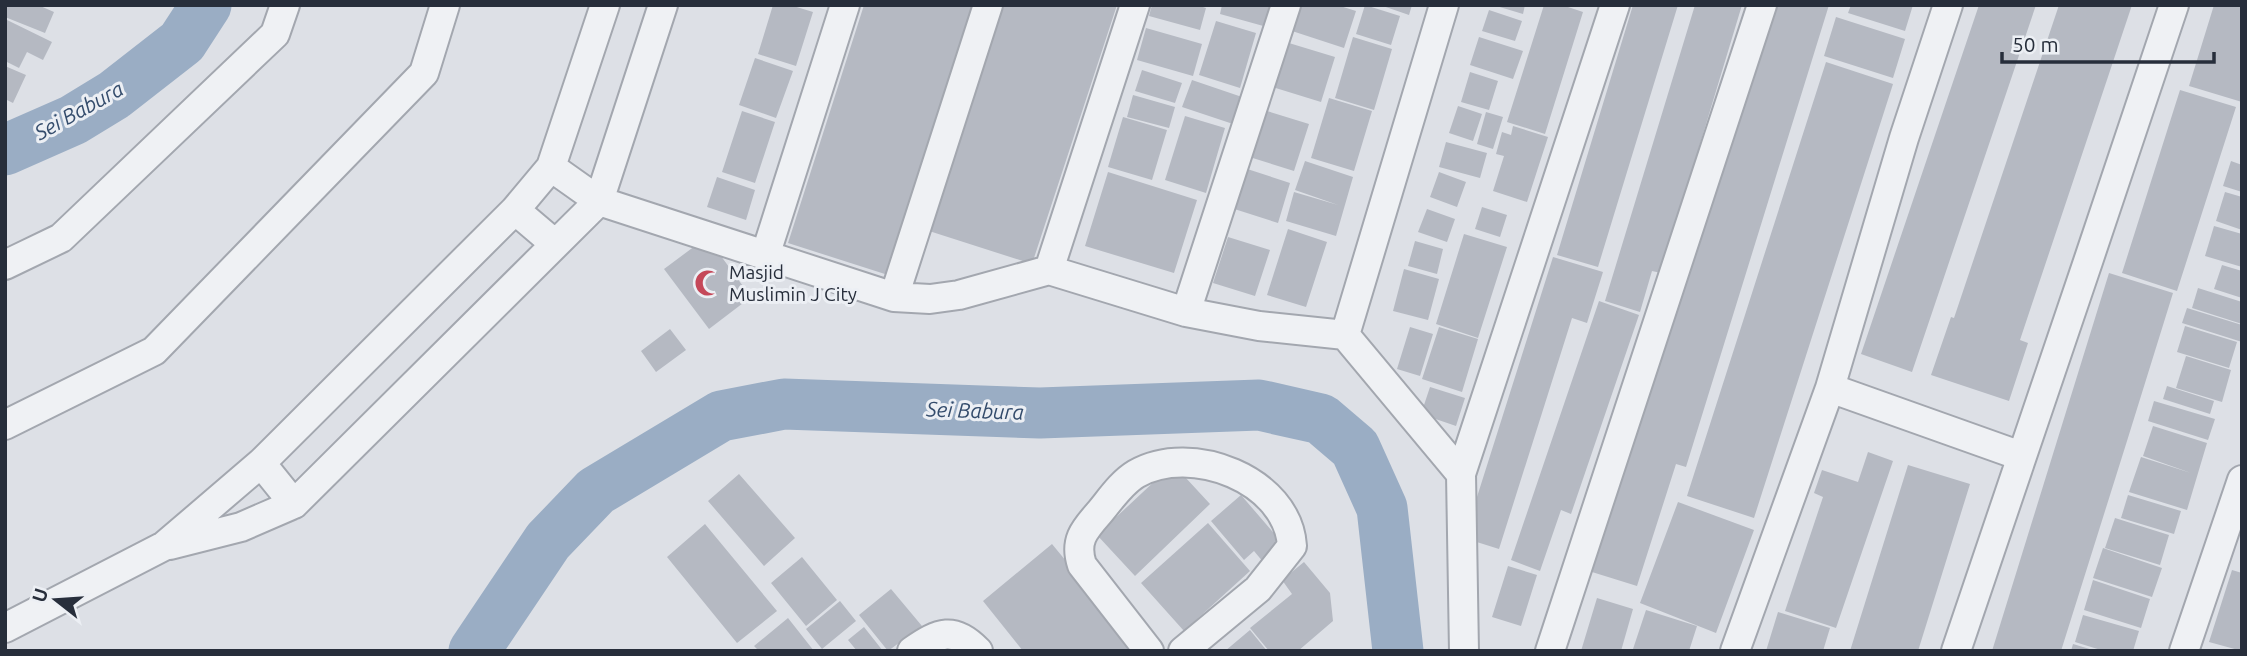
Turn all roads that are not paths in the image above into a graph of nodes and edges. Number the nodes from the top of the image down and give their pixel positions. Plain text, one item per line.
1 (285, 5) edge
2 (445, 5) edge
3 (605, 5) edge
4 (663, 5) edge
5 (845, 5) edge
6 (988, 5) edge
7 (1135, 5) edge
8 (1286, 5) edge
9 (1444, 5) edge
10 (1615, 5) edge
11 (1762, 5) edge
12 (1948, 5) edge
13 (2174, 5) edge
14 (551, 167) junction
15 (599, 201) junction
16 (516, 210) junction
17 (555, 244) junction
18 (766, 253) junction
19 (5, 265) edge
20 (1049, 270) junction
21 (894, 297) junction
22 (1186, 312) junction
23 (1345, 335) junction
24 (1830, 388) junction
25 (5, 425) edge
26 (2021, 456) junction
27 (261, 463) junction
28 (1461, 474) junction
29 (2242, 480) edge
30 (294, 504) junction
31 (164, 546) junction
32 (2231, 552) edge
33 (5, 628) edge
34 (912, 651) edge
35 (978, 651) edge
36 (1149, 651) edge
37 (1183, 651) edge
38 (1464, 651) edge
39 (1550, 651) edge
40 (1735, 651) edge
41 (1956, 651) edge
42 (2183, 651) edge

1 - 19 street
2 - 25 street
3 - 14 street
4 - 15 street
5 - 18 street
6 - 21 street
7 - 20 street
8 - 22 street
9 - 23 street
10 - 28 street
11 - 39 street
12 - 24 street
13 - 26 street
14 - 15 street
14 - 16 street
15 - 17 street
15 - 18 street
16 - 17 street
16 - 27 street
17 - 30 street
18 - 21 street
20 - 21 street
20 - 22 street
22 - 23 street
23 - 28 street
24 - 26 street
24 - 40 street
26 - 41 street
27 - 30 street
27 - 31 street
28 - 38 street
29 - 32 street
30 - 31 street
31 - 33 street
32 - 42 street
34 - 35 street
36 - 37 street

